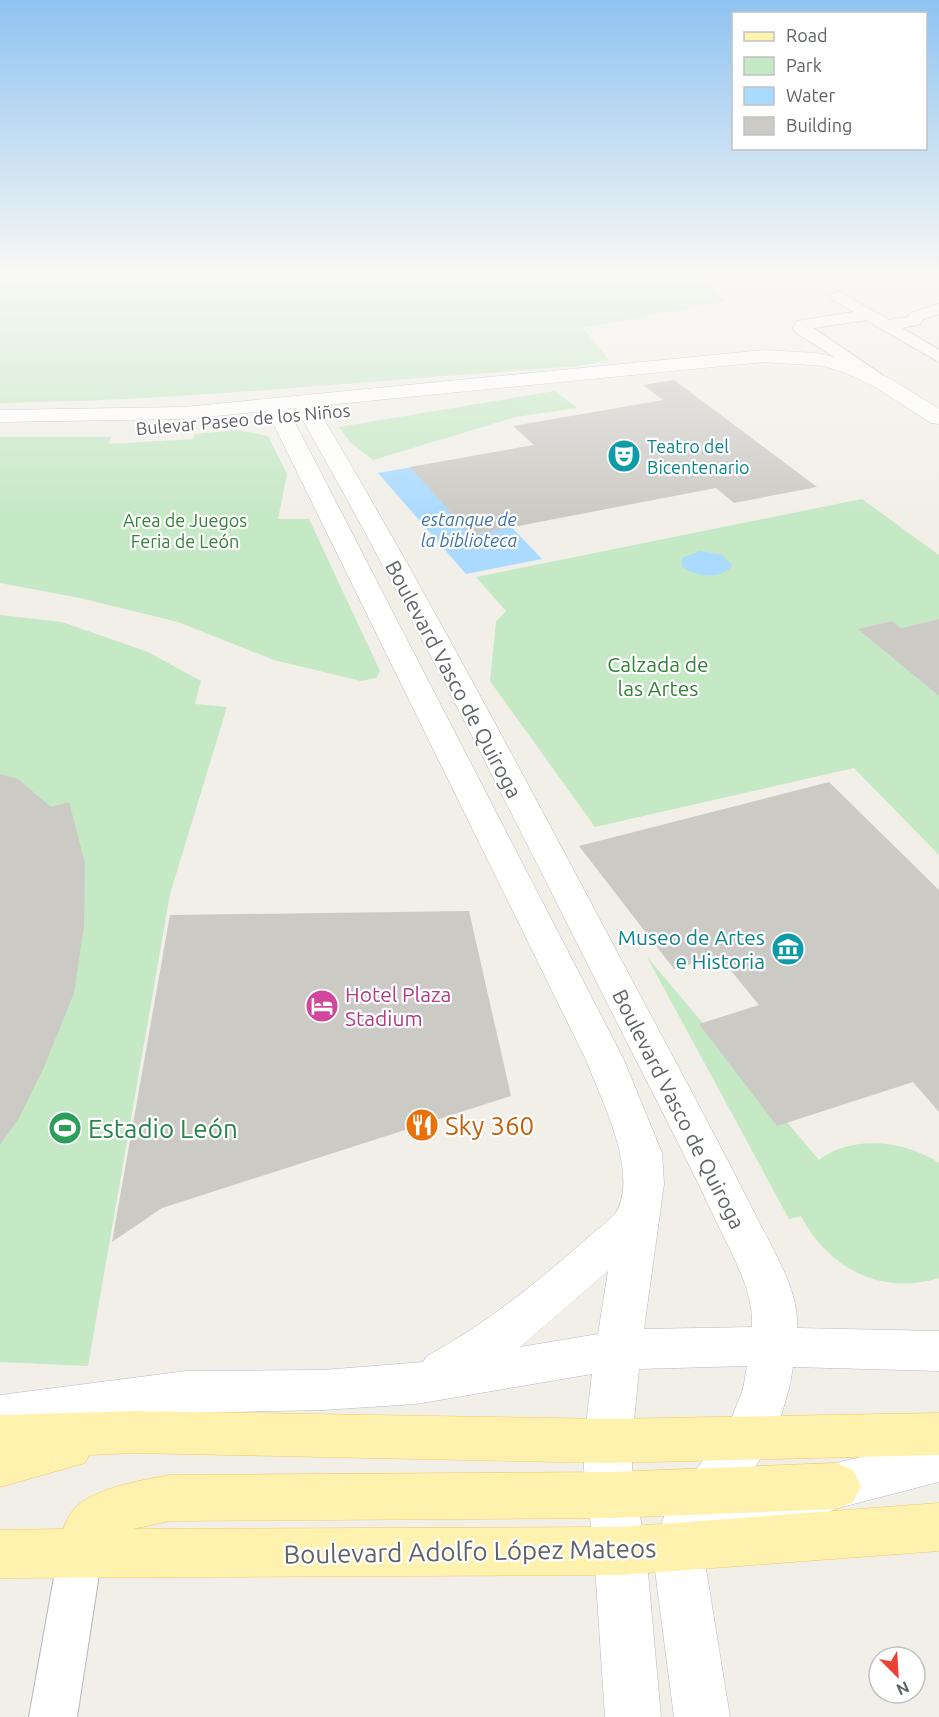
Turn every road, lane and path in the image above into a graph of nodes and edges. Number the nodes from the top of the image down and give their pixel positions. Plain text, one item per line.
1 (763, 356) edge
2 (768, 356) edge
3 (843, 356) edge
4 (875, 378) junction
5 (293, 410) junction
6 (0, 416) edge
7 (939, 418) edge
8 (0, 428) edge
9 (639, 1216) junction
10 (774, 1348) junction
11 (618, 1350) junction
12 (939, 1351) edge
13 (416, 1384) junction
14 (0, 1416) edge
15 (134, 1432) junction
16 (939, 1434) edge
17 (0, 1437) edge
18 (748, 1439) junction
19 (608, 1441) junction
20 (939, 1460) edge
21 (0, 1465) edge
22 (836, 1486) junction
23 (710, 1490) junction
24 (612, 1495) junction
25 (939, 1527) edge
26 (677, 1547) junction
27 (620, 1551) junction
28 (0, 1554) edge
29 (80, 1555) junction
30 (53, 1717) edge
31 (633, 1717) edge
32 (702, 1717) edge

1 - 5 street, Bulevar Paseo de los Niños
2 - 4 street, Bulevar Paseo de los Niños
3 - 4 street
4 - 7 street, Bulevar Paseo de los Niños
5 - 6 street, Bulevar Paseo de los Niños
5 - 8 street, Bulevar Paseo de los Niños
5 - 9 street, Boulevard Vasco de Quiroga
5 - 10 street, Boulevard Vasco de Quiroga
9 - 11 street, Boulevard Vasco de Quiroga
9 - 13 street
10 - 11 street
10 - 12 street
10 - 18 street, Boulevard Vasco de Quiroga
11 - 13 street
11 - 19 street, Boulevard Vasco de Quiroga
13 - 14 street
15 - 17 main road
15 - 19 main road
15 - 21 main road
16 - 18 main road
18 - 19 main road
18 - 23 street, Boulevard Vasco de Quiroga
19 - 24 street, Boulevard Vasco de Quiroga
20 - 22 street
22 - 23 main road
22 - 26 street
23 - 24 main road
23 - 26 street, Boulevard Vasco de Quiroga
24 - 27 street, Boulevard Vasco de Quiroga
24 - 29 main road
25 - 26 main road, Boulevard Adolfo López Mateos
26 - 27 main road, Boulevard Adolfo López Mateos
26 - 32 street
27 - 29 main road, Boulevard Adolfo López Mateos
27 - 31 street, Boulevard Vasco de Quiroga
28 - 29 main road, Boulevard Adolfo López Mateos
29 - 30 street

